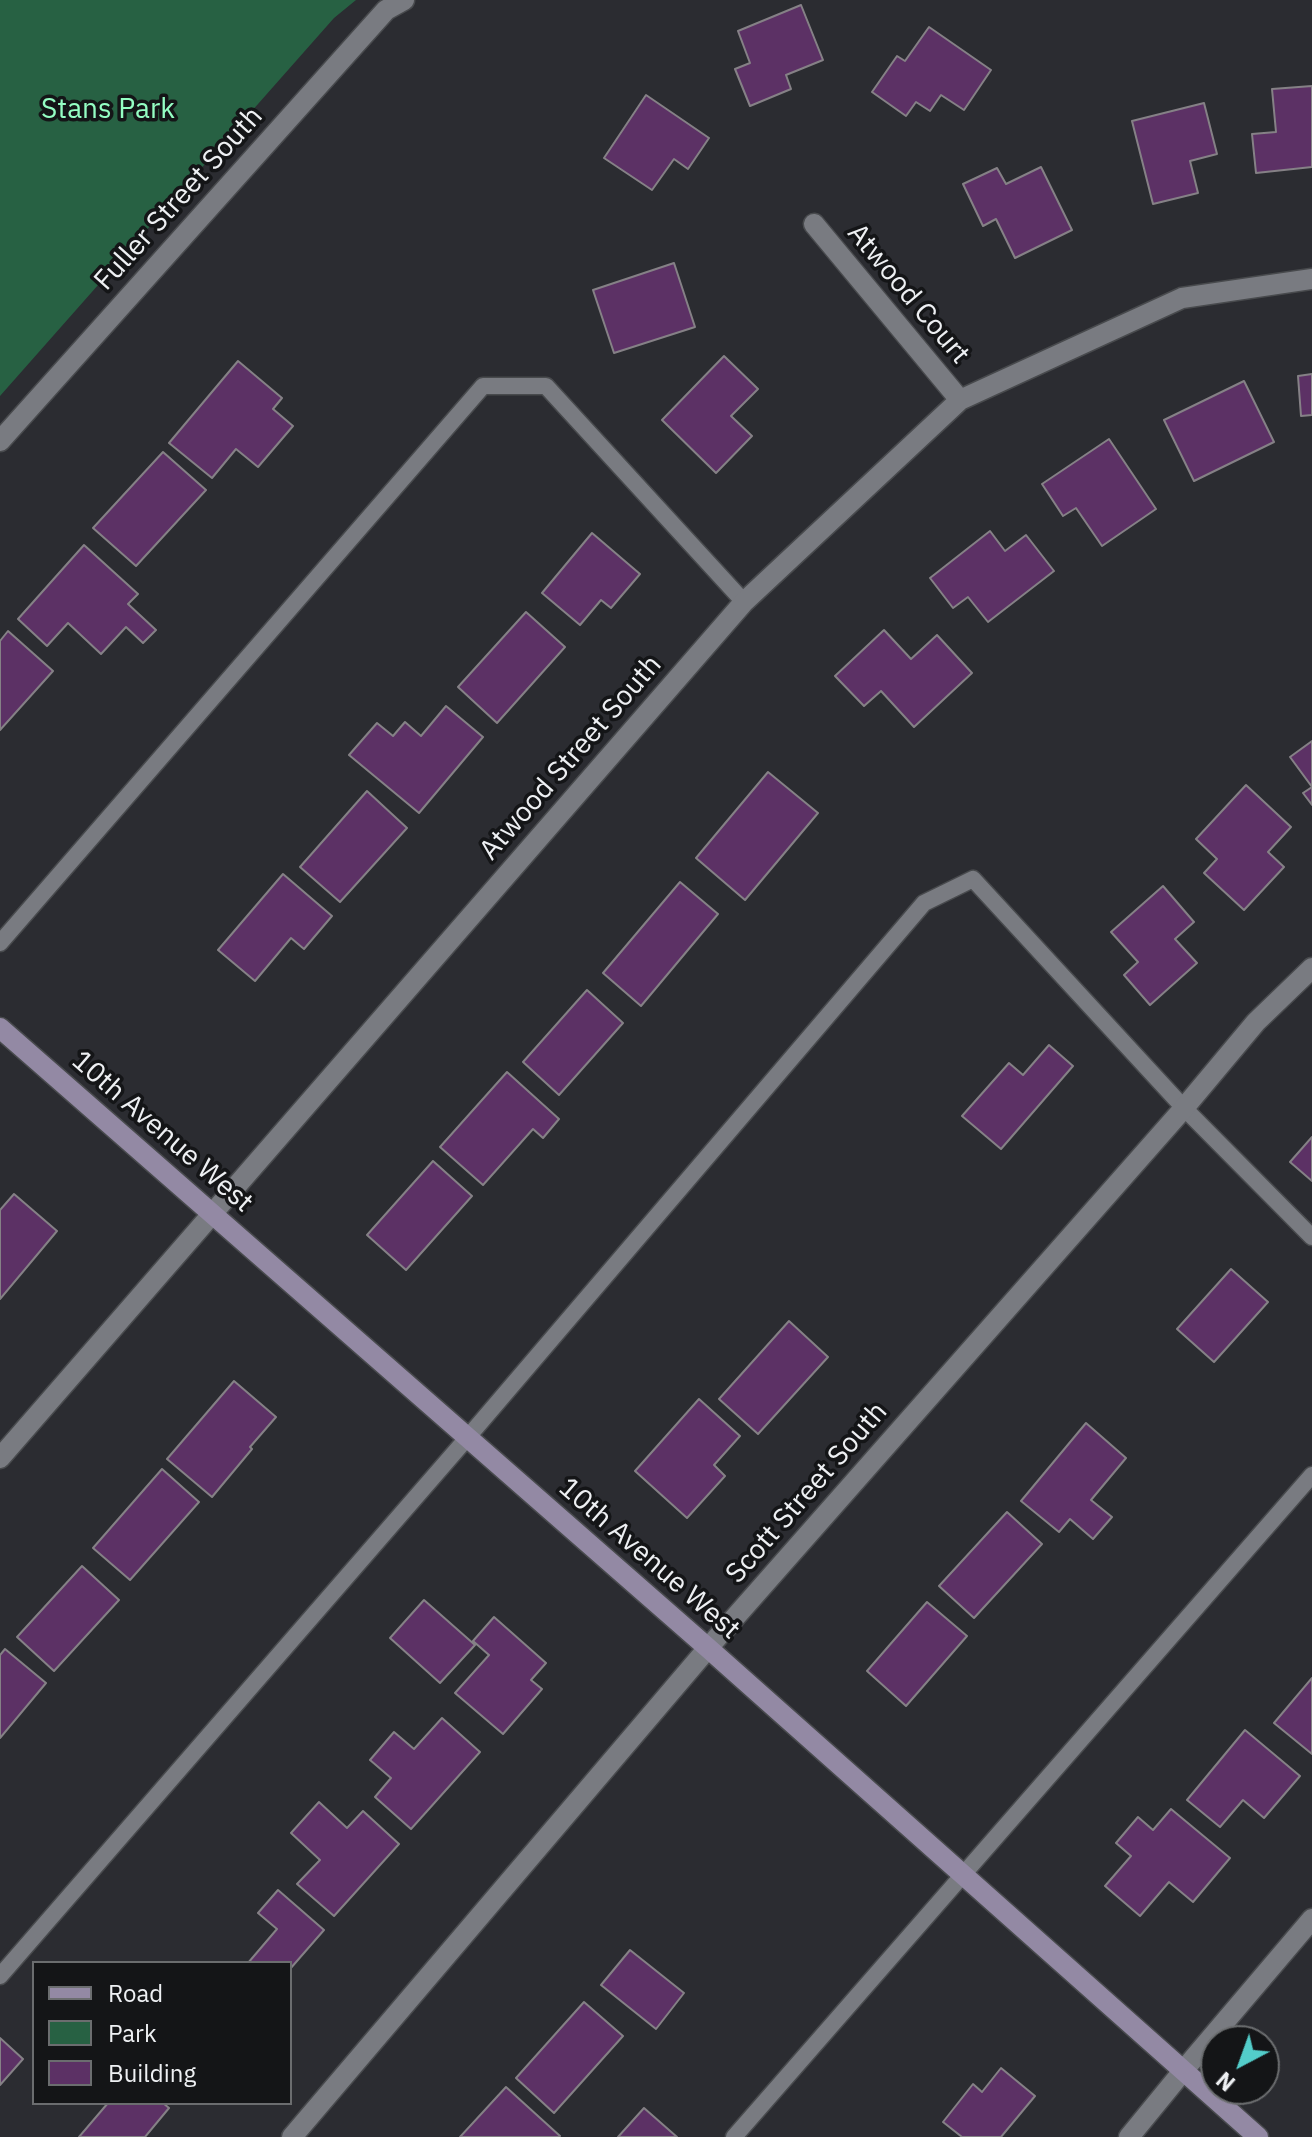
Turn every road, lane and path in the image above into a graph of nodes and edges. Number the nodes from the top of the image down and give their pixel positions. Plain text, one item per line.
1 (404, 0) edge
2 (814, 224) dead end
3 (1312, 279) edge
4 (960, 400) junction
5 (0, 441) edge
6 (744, 602) junction
7 (0, 943) edge
8 (1312, 968) edge
9 (0, 1028) edge
10 (1184, 1108) junction
11 (213, 1213) junction
12 (1312, 1237) edge
13 (468, 1437) junction
14 (0, 1458) edge
15 (1312, 1475) edge
16 (708, 1648) junction
17 (963, 1876) junction
18 (1312, 1919) edge
19 (0, 1976) edge
20 (1183, 2071) junction
21 (292, 2137) edge
22 (734, 2137) edge
23 (1129, 2137) edge
24 (1258, 2137) edge

1 - 5 street, Fuller Street South
2 - 4 street, Atwood Court
3 - 4 street, Atwood Street South
4 - 6 street, Atwood Street South
6 - 7 lane
6 - 11 street, Atwood Street South
8 - 10 street, Scott Street South
9 - 11 main road, 10th Avenue West
10 - 12 lane
10 - 13 lane
10 - 16 street, Scott Street South
11 - 13 main road, 10th Avenue West
11 - 14 street, Atwood Street South
13 - 16 main road, 10th Avenue West
13 - 19 lane
15 - 17 lane
16 - 17 main road, 10th Avenue West
16 - 21 street, Scott Street South
17 - 20 main road, 10th Avenue West
17 - 22 lane
18 - 20 street
20 - 23 street
20 - 24 main road, 10th Avenue West

